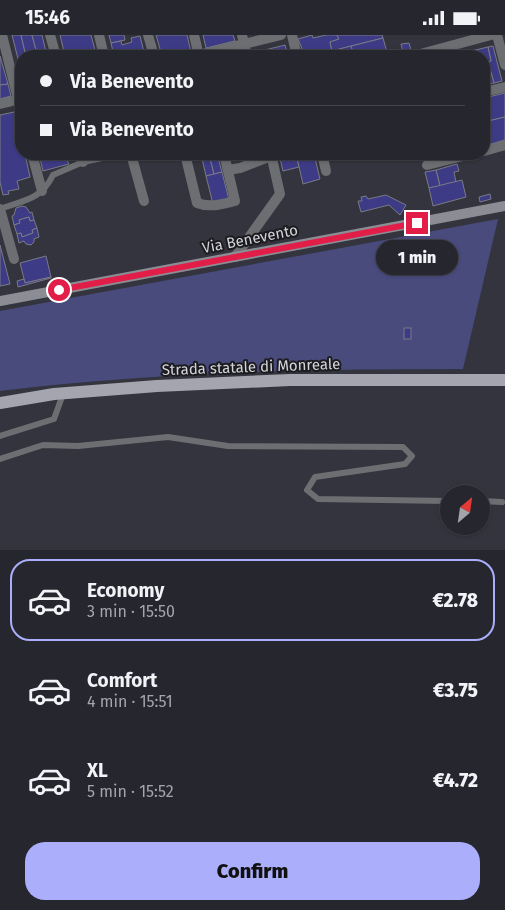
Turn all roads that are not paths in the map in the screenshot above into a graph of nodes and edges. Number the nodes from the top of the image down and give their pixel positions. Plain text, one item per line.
1 (2, 35) edge
2 (50, 35) edge
3 (99, 35) edge
4 (148, 35) edge
5 (194, 35) edge
6 (280, 35) edge
7 (292, 35) edge
8 (491, 35) edge
9 (497, 35) edge
10 (243, 39) edge
11 (54, 50) edge
12 (103, 50) edge
13 (152, 50) edge
14 (196, 50) edge
15 (213, 50) edge
16 (296, 50) edge
17 (435, 50) edge
18 (505, 65) edge
19 (15, 81) edge
20 (505, 87) edge
21 (490, 91) edge
22 (15, 100) edge
23 (0, 104) edge
24 (505, 145) edge
25 (490, 149) edge
26 (34, 160) edge
27 (79, 160) edge
28 (133, 160) edge
29 (186, 160) edge
30 (226, 160) edge
31 (259, 160) edge
32 (272, 160) edge
33 (323, 160) edge
34 (447, 160) edge
35 (427, 165) dead end
36 (228, 170) junction
37 (326, 171) dead end
38 (42, 191) junction
39 (144, 201) dead end
40 (505, 206) edge
41 (0, 209) edge
42 (235, 257) junction
43 (14, 259) dead end
44 (0, 301) edge
45 (505, 380) edge
46 (63, 394) junction
47 (0, 403) edge
48 (0, 436) edge
49 (0, 459) edge
50 (440, 501) edge
51 (490, 501) edge
52 (502, 501) dead end

1 - 19 street
2 - 11 street
3 - 12 street
4 - 13 street
5 - 14 street
6 - 10 street
7 - 16 street
8 - 17 street
9 - 18 street
10 - 15 street
20 - 21 street
22 - 23 street
24 - 25 street
26 - 38 street
27 - 38 lane
28 - 39 street
29 - 36 street
30 - 36 street
31 - 36 street
32 - 42 street
33 - 37 street
34 - 35 street
38 - 41 lane
40 - 42 main road, Via Benevento
41 - 43 street
42 - 44 main road, Via Benevento
45 - 46 main road, Strada statale di Monreale
46 - 47 main road, Strada statale di Monreale
46 - 48 lane
49 - 50 lane
51 - 52 lane

